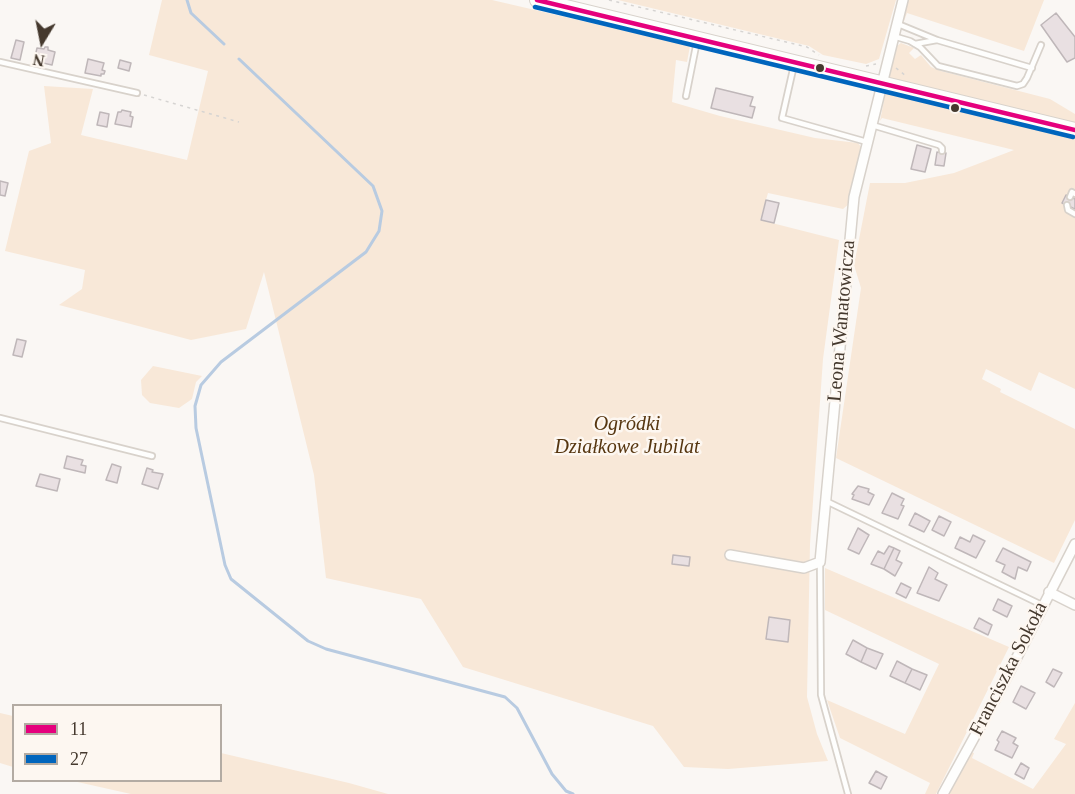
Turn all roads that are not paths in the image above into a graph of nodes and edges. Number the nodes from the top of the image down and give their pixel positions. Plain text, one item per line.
1 (537, 0) edge
2 (903, 0) edge
3 (896, 24) junction
4 (893, 36) junction
5 (698, 39) junction
6 (938, 40) junction
7 (915, 44) junction
8 (1041, 45) dead end
9 (0, 62) edge
10 (794, 62) junction
11 (1032, 68) junction
12 (882, 83) junction
13 (137, 93) road end
14 (686, 96) dead end
15 (872, 125) junction
16 (1075, 130) edge
17 (867, 142) junction
18 (942, 151) dead end
19 (1067, 205) dead end
20 (1075, 214) edge
21 (0, 418) edge
22 (152, 456) dead end
23 (826, 501) junction
24 (1075, 544) edge
25 (730, 555) dead end
26 (820, 562) junction
27 (1049, 592) junction
28 (1042, 605) junction
29 (1075, 605) edge
30 (848, 794) edge
31 (943, 794) edge

1 - 5 street
2 - 3 street, Leona Wanatowicza
3 - 4 street, Leona Wanatowicza
3 - 6 lane
4 - 7 lane
4 - 12 street, Leona Wanatowicza
5 - 10 street
5 - 14 lane
6 - 7 lane
6 - 11 lane
7 - 11 lane
8 - 11 lane
9 - 13 lane
10 - 12 street
10 - 17 lane
12 - 15 street, Leona Wanatowicza
12 - 16 street
15 - 17 street, Leona Wanatowicza
15 - 18 lane
17 - 23 street, Leona Wanatowicza
19 - 20 lane
21 - 22 lane
23 - 26 street, Leona Wanatowicza
23 - 28 lane
24 - 27 street, Franciszka Sokoła
25 - 26 street
26 - 30 lane, Leona Wanatowicza
27 - 28 street, Franciszka Sokoła
27 - 29 street
28 - 31 street, Franciszka Sokoła

